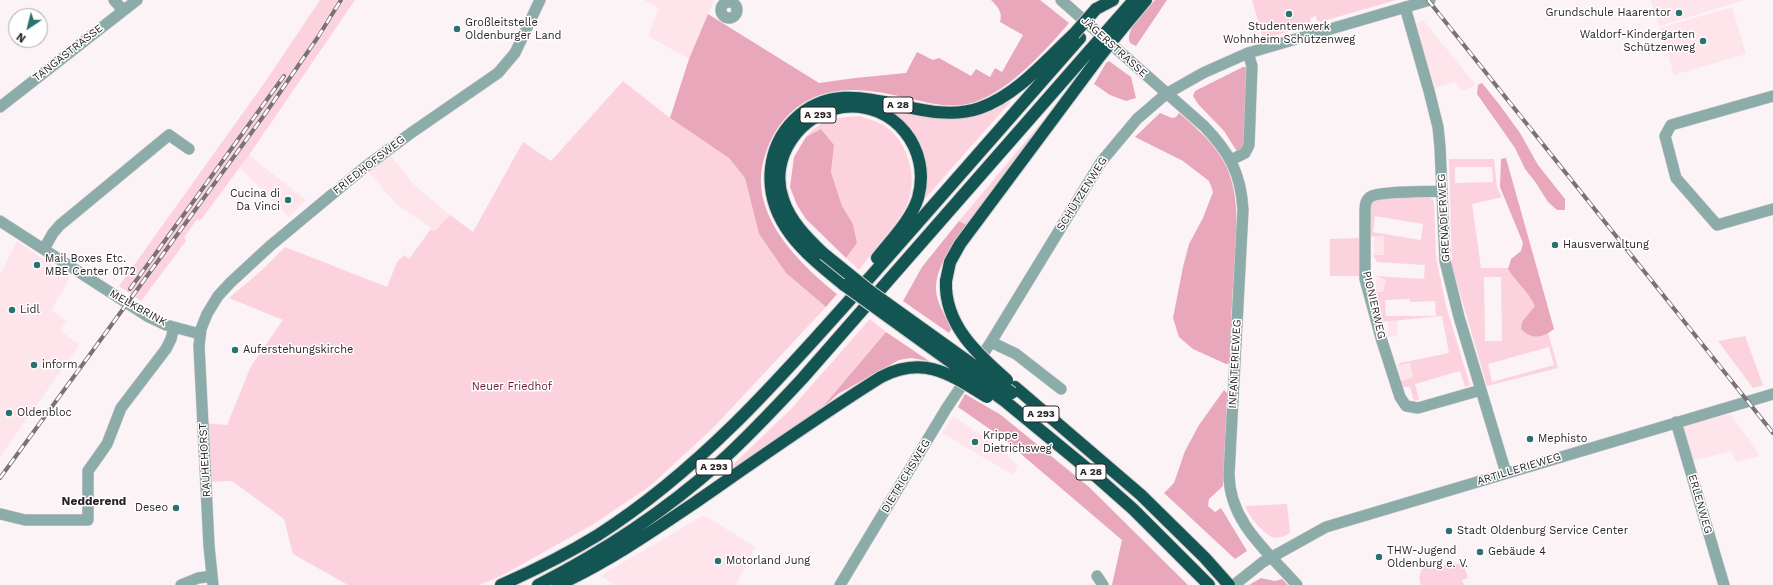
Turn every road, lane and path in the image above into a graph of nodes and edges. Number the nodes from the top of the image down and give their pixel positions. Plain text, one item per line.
1 (114, 0) edge
2 (137, 0) edge
3 (540, 0) edge
4 (1061, 0) edge
5 (1113, 0) edge
6 (1134, 0) edge
7 (1146, 0) edge
8 (1430, 0) edge
9 (1405, 7) junction
10 (123, 10) junction
11 (1117, 27) junction
12 (1077, 36) junction
13 (1096, 52) junction
14 (1248, 53) junction
15 (1166, 94) junction
16 (1773, 96) edge
17 (0, 107) edge
18 (189, 149) dead end
19 (1231, 160) junction
20 (1442, 191) junction
21 (1773, 209) edge
22 (0, 221) edge
23 (44, 249) junction
24 (820, 258) junction
25 (869, 278) junction
26 (174, 328) junction
27 (200, 334) junction
28 (991, 342) junction
29 (974, 368) joint
30 (1061, 389) dead end
31 (1481, 390) junction
32 (1773, 394) edge
33 (1009, 397) junction
34 (1676, 422) junction
35 (1069, 434) joint
36 (1506, 473) junction
37 (1, 514) dead end
38 (1271, 557) junction
39 (213, 581) edge
40 (181, 585) edge
41 (501, 585) edge
42 (538, 585) edge
43 (558, 585) edge
44 (840, 585) edge
45 (1209, 585) edge
46 (1229, 585) edge
47 (1234, 585) edge
48 (1297, 585) edge
49 (1724, 585) edge

1 - 10 street
2 - 10 street, TANGASTRASSE
3 - 27 street, FRIEDHOFSWEG
4 - 15 street, JÄGERSTRASSE
5 - 12 highway, A 28, bridge
6 - 11 highway
7 - 11 highway, A 28
8 - 9 street, SCHÜTZENWEG
9 - 14 street, SCHÜTZENWEG
9 - 20 street, GRENADIERWEG
10 - 17 street, TANGASTRASSE
11 - 13 highway, A 28, bridge
12 - 24 highway, A 28
12 - 25 highway, A 293
13 - 33 highway, A 28, bridge
13 - 42 highway, A 293
14 - 15 street, SCHÜTZENWEG
14 - 19 street
15 - 19 street, INFANTERIEWEG
15 - 28 street, SCHÜTZENWEG
16 - 21 street
18 - 23 street
19 - 38 street, INFANTERIEWEG
20 - 31 street, GRENADIERWEG
20 - 31 street, PIONIERWEG
22 - 23 street, MELKBRINK
23 - 26 street, MELKBRINK
24 - 25 highway, A 293
24 - 33 highway, A 293, bridge
25 - 41 highway, A 293
26 - 27 street, MELKBRINK
26 - 37 street
27 - 39 street, RAUHEHORST
28 - 29 street, SCHÜTZENWEG
28 - 30 street
29 - 44 street, DIETRICHSWEG
31 - 36 street, GRENADIERWEG
32 - 34 street, ARTILLERIEWEG
33 - 35 highway, A 293
33 - 43 highway, A 28, bridge
33 - 45 highway, A 28
34 - 36 street, ARTILLERIEWEG
34 - 49 street, ERLENWEG
35 - 46 highway, A 28
36 - 38 street, ARTILLERIEWEG
38 - 47 street, ARTILLERIEWEG
38 - 48 street, INFANTERIEWEG
39 - 40 street

